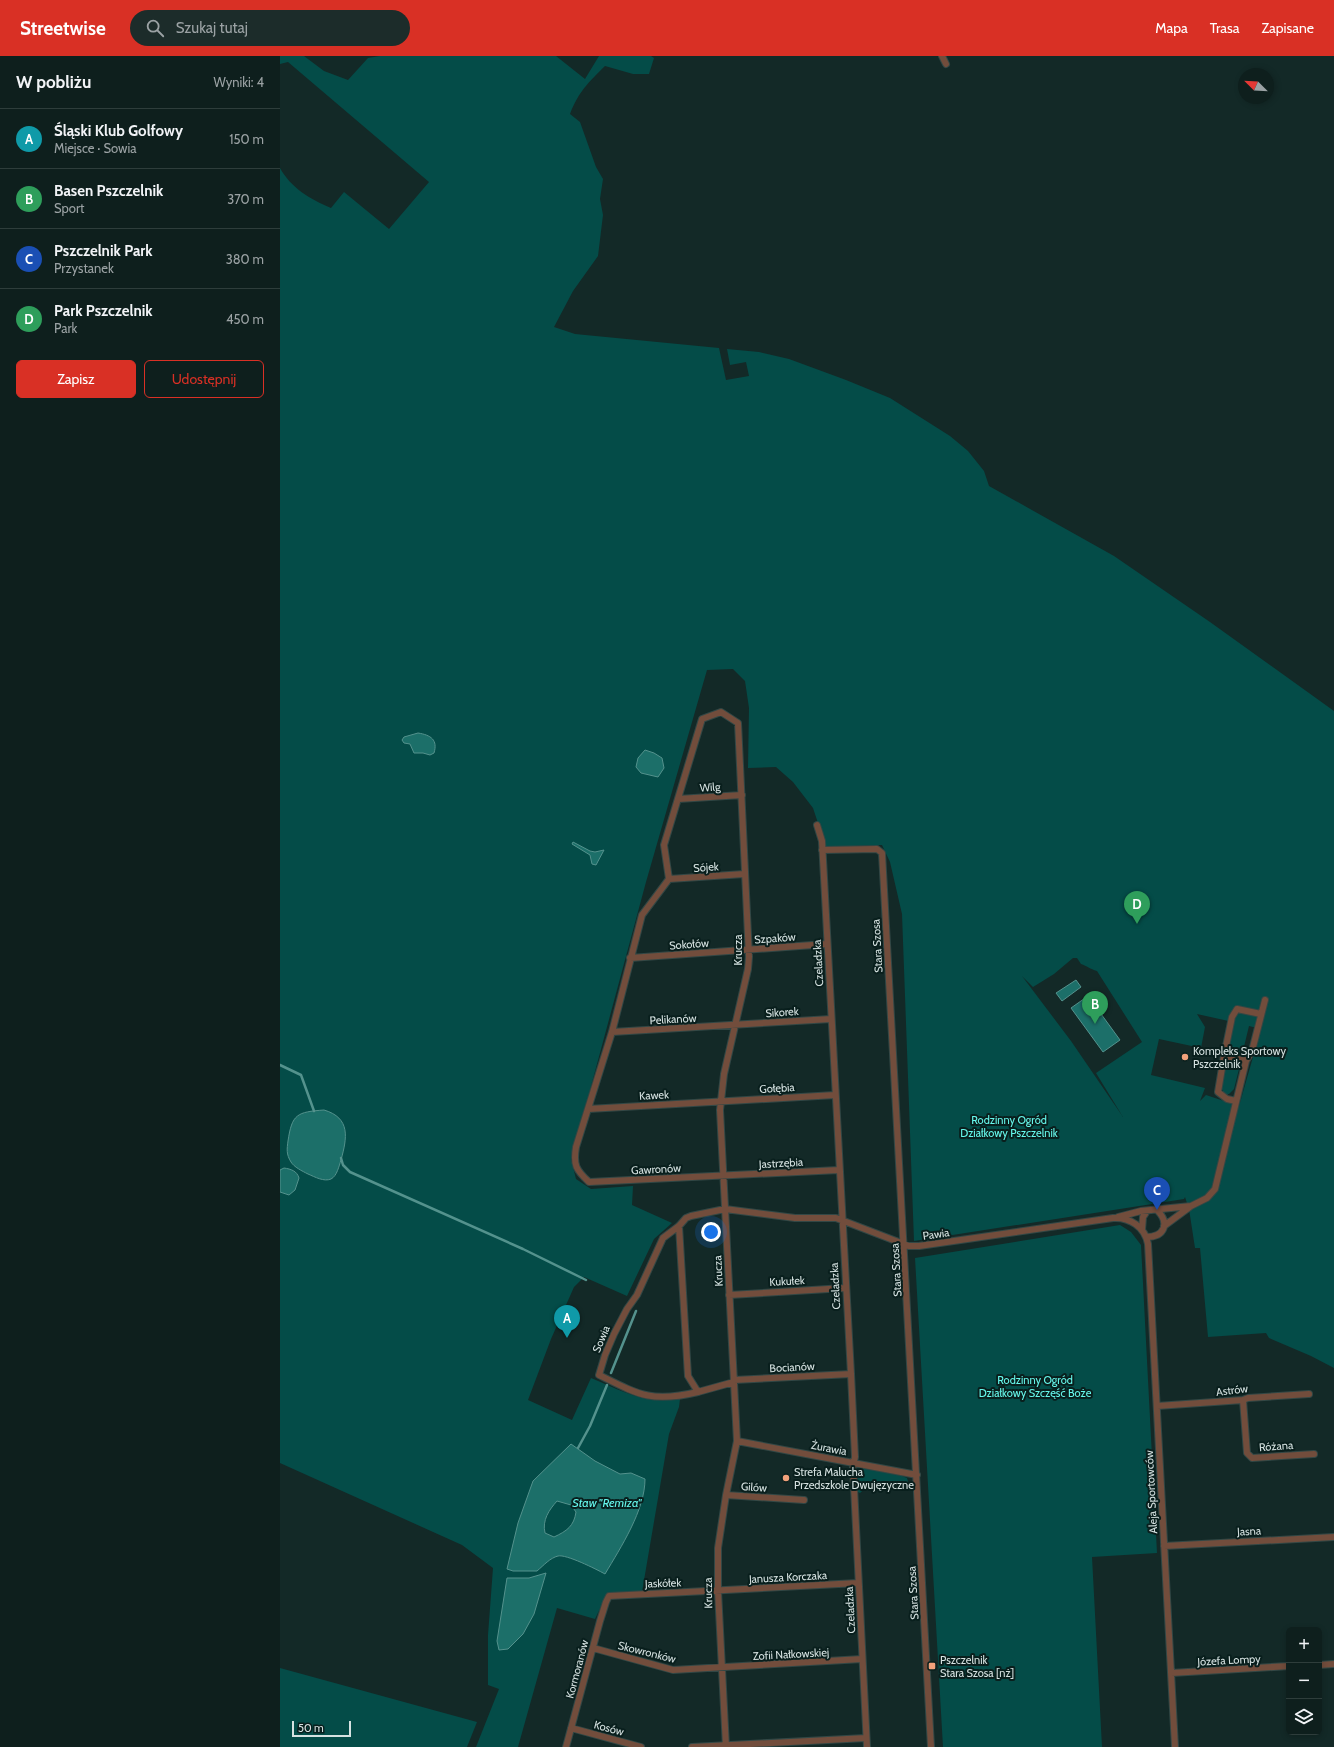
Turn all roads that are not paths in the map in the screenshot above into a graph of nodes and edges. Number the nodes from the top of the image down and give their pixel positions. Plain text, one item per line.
1 (942, 56) edge
2 (946, 64) dead end
3 (742, 795) junction
4 (678, 799) junction
5 (817, 825) dead end
6 (822, 850) junction
7 (744, 874) junction
8 (670, 879) junction
9 (827, 944) junction
10 (748, 950) junction
11 (630, 958) junction
12 (1265, 1000) dead end
13 (1261, 1014) junction
14 (831, 1019) junction
15 (734, 1026) junction
16 (612, 1032) junction
17 (1224, 1056) junction
18 (1246, 1061) junction
19 (835, 1095) junction
20 (720, 1101) junction
21 (1236, 1101) junction
22 (588, 1109) junction
23 (839, 1170) junction
24 (723, 1176) junction
25 (1191, 1206) junction
26 (725, 1209) junction
27 (1147, 1210) junction
28 (1157, 1210) junction
29 (1113, 1218) junction
30 (842, 1220) junction
31 (679, 1226) junction
32 (1164, 1226) junction
33 (1142, 1230) junction
34 (1146, 1237) junction
35 (904, 1244) junction
36 (845, 1288) junction
37 (729, 1295) junction
38 (851, 1374) junction
39 (734, 1381) junction
40 (698, 1392) junction
41 (1309, 1394) dead end
42 (1243, 1400) junction
43 (1156, 1406) junction
44 (737, 1441) junction
45 (1314, 1454) dead end
46 (854, 1463) junction
47 (917, 1475) junction
48 (726, 1495) junction
49 (804, 1500) dead end
50 (1334, 1537) edge
51 (1164, 1546) junction
52 (858, 1583) junction
53 (718, 1591) junction
54 (609, 1596) joint
55 (593, 1648) junction
56 (862, 1659) junction
57 (1322, 1664) edge
58 (1334, 1664) edge
59 (1286, 1666) edge
60 (722, 1668) junction
61 (1171, 1673) junction
62 (571, 1728) junction
63 (866, 1738) junction
64 (726, 1746) edge
65 (566, 1747) edge
66 (641, 1747) edge
67 (692, 1747) edge
68 (867, 1747) edge
69 (931, 1747) edge
70 (1175, 1747) edge

1 - 2 street
3 - 4 street, Wilg
3 - 4 street, Krucza
3 - 7 street, Krucza
4 - 8 street
5 - 6 street, Czeladzka
6 - 9 street, Czeladzka
6 - 35 street, Stara Szosa
7 - 8 street, Sójek
7 - 10 street, Krucza
8 - 11 street
9 - 10 street, Szpaków
9 - 14 street, Czeladzka
10 - 11 street, Sokołów
10 - 15 street, Krucza
11 - 16 street
12 - 13 street
13 - 17 street
13 - 18 street
14 - 15 street, Sikorek
14 - 19 street, Czeladzka
15 - 16 street, Pelikanów
15 - 20 street, Krucza
16 - 22 street
17 - 18 street
17 - 21 street
18 - 21 street
19 - 20 street, Gołębia
19 - 23 street, Czeladzka
20 - 22 street, Kawek
20 - 24 street, Krucza
21 - 25 street
22 - 24 street, Gawronów
23 - 24 street, Jastrzębia
23 - 30 street, Czeladzka
24 - 26 street, Krucza
25 - 28 street
25 - 32 street
26 - 30 street, Pawia
26 - 31 street, Sowia
26 - 37 street, Krucza
27 - 28 street
27 - 29 street
27 - 33 street
28 - 32 street
29 - 33 street, Pawia
29 - 35 street, Pawia
30 - 35 street, Pawia
30 - 36 street, Czeladzka
31 - 40 street
31 - 40 street, Sowia
32 - 34 street
33 - 34 street, Pawia
34 - 43 street, Aleja Sportowców
35 - 47 street, Stara Szosa
36 - 37 street, Kukułek
36 - 38 street, Czeladzka
37 - 39 street, Krucza
38 - 39 street, Bocianów
38 - 46 street, Czeladzka
39 - 40 street, Sowia
39 - 44 street, Krucza
41 - 42 street, Astrów
42 - 43 street, Astrów
42 - 45 street, Różana
43 - 51 street, Aleja Sportowców
44 - 46 street, Żurawia
44 - 48 street, Krucza
46 - 47 street, Żurawia
46 - 52 street, Czeladzka
47 - 69 street, Stara Szosa
48 - 49 street, Gilów
48 - 53 street, Krucza
50 - 51 street, Jasna
51 - 61 street, Aleja Sportowców
52 - 53 street, Janusza Korczaka
52 - 56 street, Czeladzka
53 - 54 street, Jaskółek
53 - 60 street, Krucza
54 - 55 street, Kormoranów
55 - 60 street, Skowronków
55 - 62 street, Kormoranów
56 - 60 street, Zofii Nałkowskiej
56 - 63 street, Czeladzka
57 - 58 street
59 - 61 street, Józefa Lompy
60 - 64 street, Krucza
61 - 70 street, Aleja Sportowców
62 - 65 street, Kormoranów
62 - 66 street, Kosów
63 - 64 street
63 - 68 street, Czeladzka
64 - 67 street

